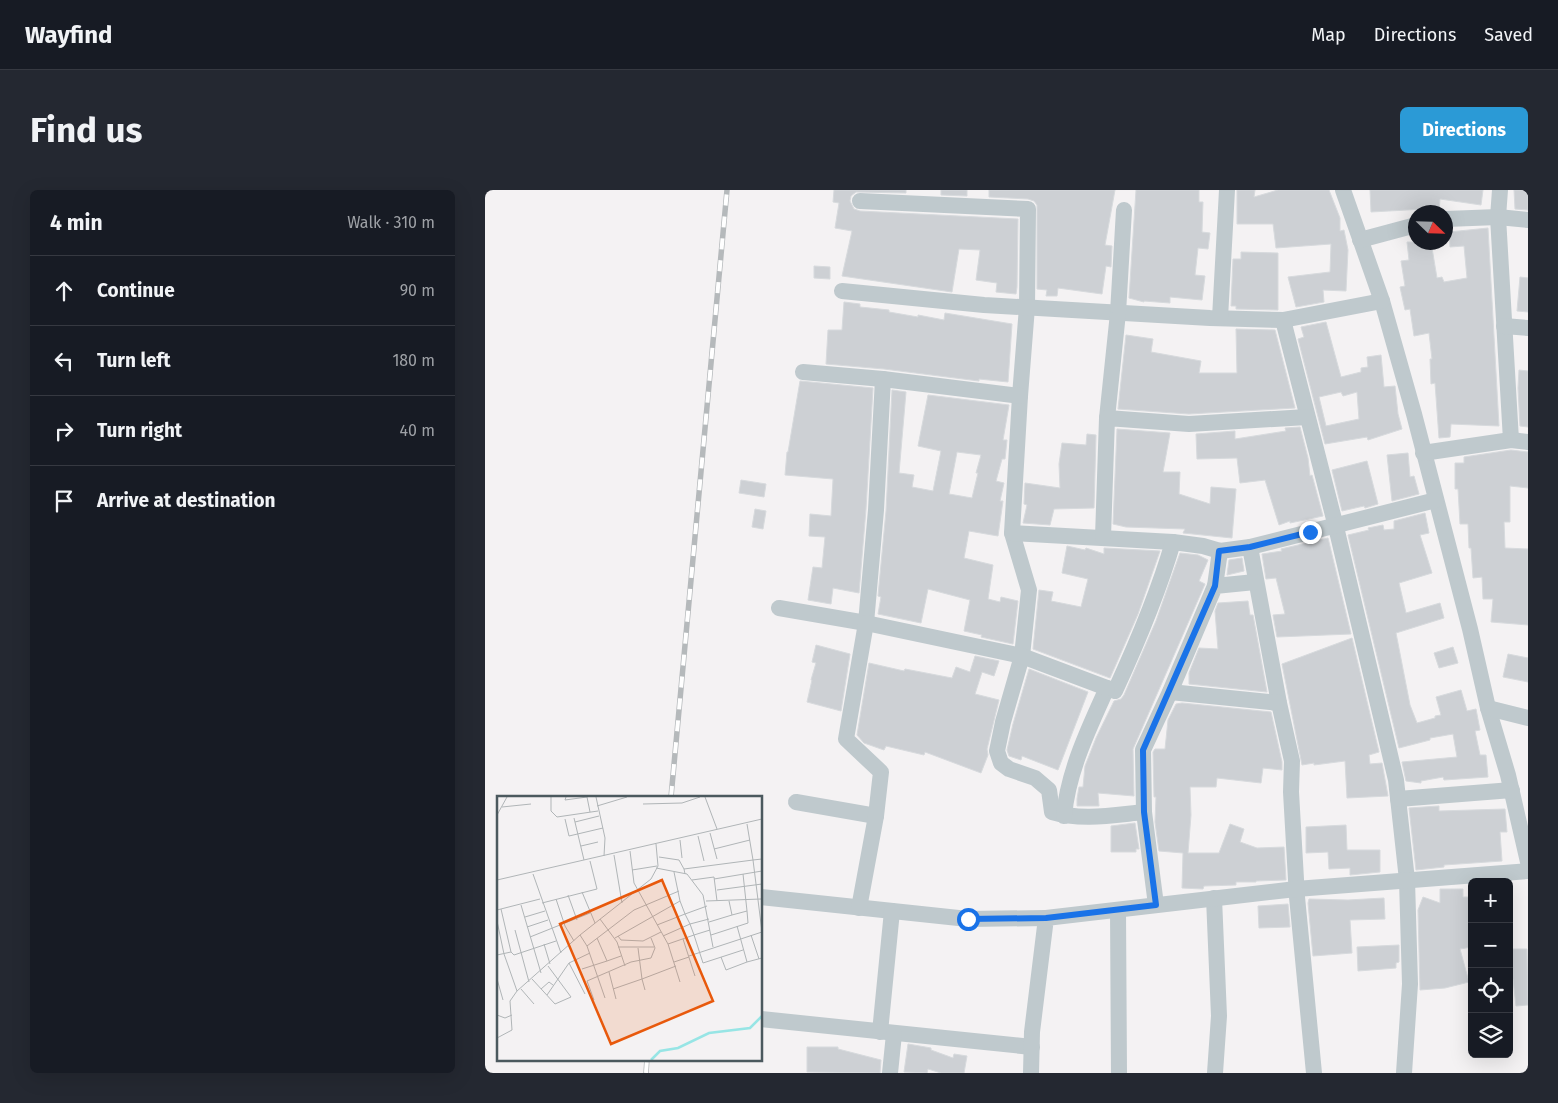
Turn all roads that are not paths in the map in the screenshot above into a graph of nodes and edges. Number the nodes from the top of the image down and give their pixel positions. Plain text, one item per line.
1 (1227, 190) edge
2 (1343, 190) edge
3 (1500, 190) edge
4 (860, 201) dead end
5 (1124, 210) dead end
6 (1498, 218) junction
7 (1453, 219) edge
8 (1528, 220) edge
9 (1408, 226) edge
10 (1360, 240) junction
11 (842, 292) dead end
12 (1382, 301) junction
13 (1027, 307) junction
14 (1118, 313) junction
15 (1220, 318) junction
16 (1283, 320) junction
17 (1504, 326) junction
18 (1528, 328) edge
19 (803, 372) dead end
20 (883, 379) junction
21 (1020, 396) junction
22 (1307, 417) junction
23 (1107, 418) junction
24 (1511, 440) junction
25 (1528, 442) edge
26 (1423, 453) junction
27 (1436, 500) junction
28 (1336, 527) junction
29 (1012, 533) junction
30 (1103, 537) junction
31 (1173, 542) junction
32 (1250, 547) junction
33 (1219, 551) junction
34 (1255, 582) junction
35 (1215, 586) junction
36 (779, 608) dead end
37 (865, 622) junction
38 (1022, 656) junction
39 (1107, 688) junction
40 (1170, 692) junction
41 (1279, 703) junction
42 (1488, 708) junction
43 (1528, 718) edge
44 (1512, 790) junction
45 (1398, 799) junction
46 (796, 802) dead end
47 (1144, 812) junction
48 (876, 816) junction
49 (1064, 816) junction
50 (1528, 862) edge
51 (1528, 871) edge
52 (1407, 880) junction
53 (1296, 889) junction
54 (763, 897) edge
55 (1214, 898) junction
56 (1156, 905) junction
57 (859, 908) junction
58 (1118, 910) junction
59 (892, 911) junction
60 (1046, 918) junction
61 (763, 1020) edge
62 (887, 1033) junction
63 (1032, 1047) junction
64 (890, 1073) edge
65 (1031, 1073) edge
66 (1119, 1073) edge
67 (1215, 1073) edge
68 (1314, 1073) edge
69 (1404, 1073) edge

1 - 15 street
2 - 10 street
3 - 6 street
4 - 13 street
5 - 14 street
6 - 7 street
6 - 8 street
6 - 17 street
9 - 10 street
10 - 12 street
11 - 13 street
12 - 16 street
12 - 26 street
13 - 14 street
13 - 21 street
14 - 15 street
14 - 23 street
15 - 16 street
16 - 22 street
17 - 18 street
17 - 24 street
19 - 20 street
20 - 21 street
20 - 37 street
21 - 29 street
22 - 23 street
22 - 28 street
23 - 30 street
24 - 25 street
24 - 26 street
26 - 27 street
27 - 28 street
27 - 42 street
28 - 32 street
28 - 45 street
29 - 30 street
29 - 38 street
30 - 31 street
31 - 33 street
31 - 39 street
32 - 33 street
32 - 34 street
33 - 35 street
34 - 35 street
34 - 41 street
35 - 40 street
36 - 37 street
37 - 38 street
37 - 48 street
38 - 39 street
38 - 49 street
39 - 49 street
40 - 41 street
40 - 47 street
41 - 53 street
42 - 43 street
42 - 44 street
44 - 45 street
44 - 50 street
45 - 52 street
46 - 48 street
47 - 49 street
47 - 56 street
48 - 57 street
51 - 52 street
52 - 53 street
52 - 69 street
53 - 55 street
53 - 68 street
54 - 57 street
55 - 56 street
55 - 67 street
56 - 58 street
57 - 59 street
58 - 60 street
58 - 66 street
59 - 60 street
59 - 62 street
60 - 63 street
61 - 62 street
62 - 63 street
62 - 64 street
63 - 65 street

